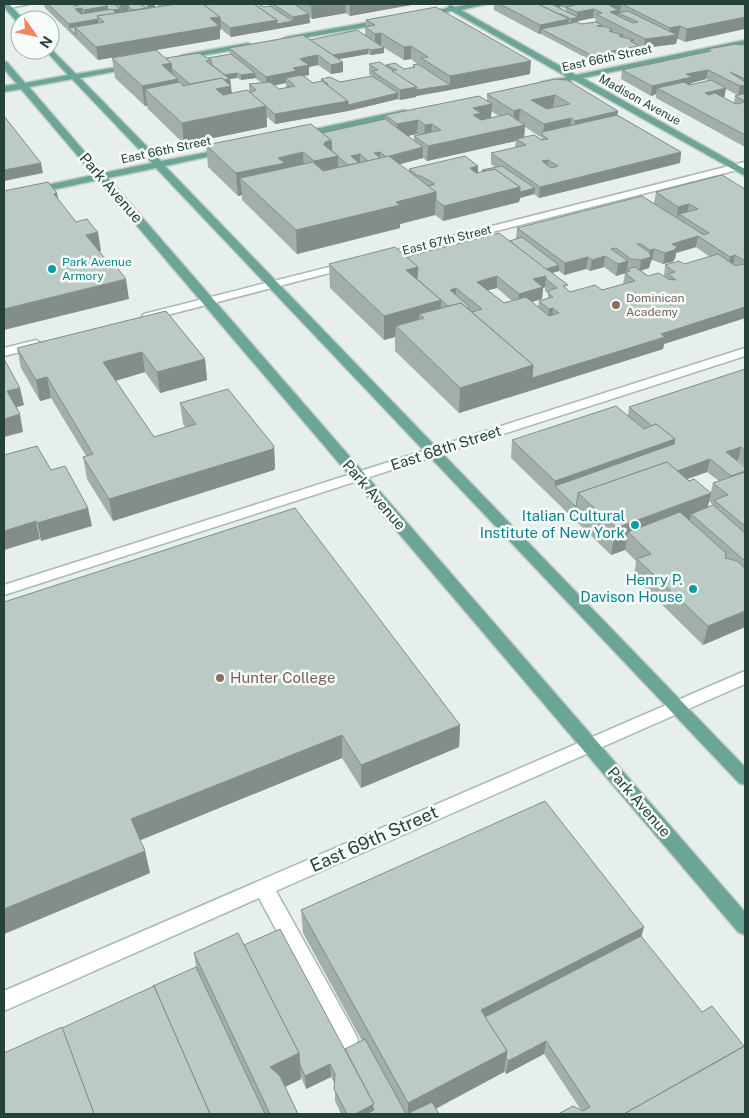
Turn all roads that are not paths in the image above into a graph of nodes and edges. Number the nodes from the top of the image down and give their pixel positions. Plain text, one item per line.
1 (25, 4) edge
2 (445, 4) edge
3 (483, 4) edge
4 (5, 6) edge
5 (454, 9) junction
6 (420, 15) edge
7 (391, 20) edge
8 (274, 41) edge
9 (745, 42) edge
10 (255, 44) edge
11 (177, 58) edge
12 (58, 60) edge
13 (4, 64) edge
14 (138, 65) edge
15 (73, 76) junction
16 (576, 78) junction
17 (22, 85) junction
18 (533, 86) edge
19 (4, 88) edge
20 (416, 111) edge
21 (288, 138) edge
22 (240, 148) edge
23 (158, 165) junction
24 (740, 166) edge
25 (745, 173) edge
26 (101, 177) junction
27 (4, 197) edge
28 (273, 284) junction
29 (208, 301) junction
30 (133, 320) edge
31 (50, 341) edge
32 (4, 352) edge
33 (745, 352) edge
34 (433, 452) junction
35 (358, 476) junction
36 (4, 590) edge
37 (745, 677) edge
38 (676, 707) junction
39 (590, 744) junction
40 (745, 778) edge
41 (263, 887) junction
42 (745, 926) edge
43 (4, 1001) edge
44 (347, 1040) dead end

1 - 4 street
2 - 5 main road, Madison Avenue
3 - 5 main road
5 - 6 main road
5 - 16 main road, Madison Avenue
7 - 8 main road
9 - 16 main road, East 66th Street
10 - 11 main road
12 - 15 main road
13 - 17 main road, Park Avenue
14 - 15 main road
15 - 17 main road
15 - 23 main road
16 - 18 main road, East 66th Street
16 - 24 main road, Madison Avenue
17 - 19 main road
17 - 26 main road, Park Avenue
20 - 21 main road
22 - 23 main road, East 66th Street
23 - 26 main road, East 66th Street
23 - 28 main road
24 - 25 main road, Madison Avenue
24 - 28 street, East 67th Street
26 - 27 main road, East 66th Street
26 - 29 main road, Park Avenue
28 - 29 street, East 67th Street
28 - 34 main road
29 - 30 street, East 67th Street
29 - 35 main road, Park Avenue
31 - 32 street
33 - 34 street, East 68th Street
34 - 35 street, East 68th Street
34 - 38 main road
35 - 36 street, East 68th Street
35 - 39 main road, Park Avenue
37 - 38 street, East 69th Street
38 - 39 street, East 69th Street
38 - 40 main road
39 - 41 street, East 69th Street
39 - 42 main road, Park Avenue
41 - 43 street, East 69th Street
41 - 44 street

